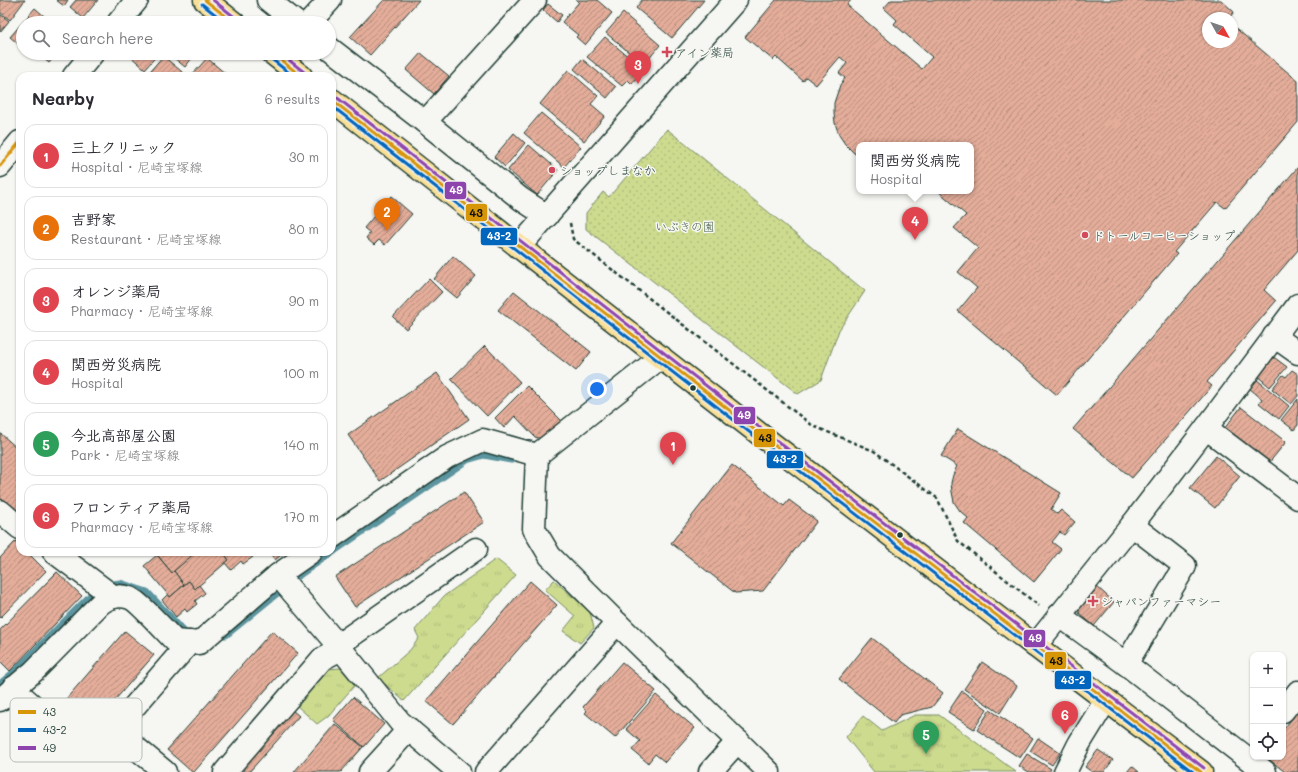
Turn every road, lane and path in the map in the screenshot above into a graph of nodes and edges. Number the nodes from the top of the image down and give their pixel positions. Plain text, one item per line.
1 (137, 0) edge
2 (205, 0) edge
3 (268, 0) edge
4 (330, 0) edge
5 (535, 0) edge
6 (736, 0) edge
7 (124, 16) edge
8 (225, 16) edge
9 (288, 16) edge
10 (315, 16) edge
11 (336, 53) edge
12 (87, 60) edge
13 (281, 60) edge
14 (77, 72) edge
15 (296, 72) edge
16 (336, 103) edge
17 (425, 122) junction
18 (16, 147) edge
19 (0, 166) edge
20 (547, 216) junction
21 (570, 220) dead end
22 (519, 247) junction
23 (1298, 305) edge
24 (1274, 336) junction
25 (1298, 353) edge
26 (661, 357) junction
27 (1206, 428) junction
28 (537, 455) junction
29 (1298, 498) edge
30 (0, 511) edge
31 (16, 525) edge
32 (1132, 525) junction
33 (336, 533) edge
34 (476, 550) dead end
35 (59, 556) edge
36 (305, 556) edge
37 (278, 575) junction
38 (114, 597) junction
39 (1059, 615) junction
40 (617, 624) junction
41 (190, 642) junction
42 (1035, 646) junction
43 (340, 647) junction
44 (1126, 664) junction
45 (1298, 692) edge
46 (7, 694) edge
47 (142, 698) edge
48 (1106, 700) junction
49 (1286, 707) edge
50 (409, 729) junction
51 (738, 740) junction
52 (142, 753) edge
53 (1250, 754) edge
54 (1255, 760) edge
55 (165, 772) edge
56 (225, 772) edge
57 (370, 772) edge
58 (459, 772) edge
59 (486, 772) edge
60 (710, 772) edge
61 (769, 772) edge
62 (1065, 772) edge
63 (1201, 772) edge
64 (1265, 772) edge

1 - 7 street
2 - 8 main road
3 - 9 street
4 - 10 street
5 - 17 street
6 - 20 street
11 - 17 street
12 - 14 street
13 - 15 main road
16 - 22 main road
17 - 20 street
18 - 19 street
20 - 22 street
21 - 39 path
22 - 26 main road
23 - 24 street
24 - 25 street
24 - 27 street
26 - 28 street
26 - 42 main road
27 - 29 street
27 - 32 street
28 - 33 street
28 - 40 street
30 - 31 street
32 - 39 street
32 - 44 street
34 - 43 street
35 - 38 street
36 - 37 street
37 - 41 street
37 - 43 street
38 - 41 street
38 - 46 street
39 - 42 street
39 - 44 street
40 - 51 street
40 - 59 street
41 - 47 street
42 - 48 main road
43 - 50 street
43 - 56 street
44 - 53 street
45 - 49 street
48 - 62 street
48 - 63 main road
50 - 57 street
50 - 58 street
51 - 60 street
51 - 61 street
52 - 55 street
54 - 64 street

